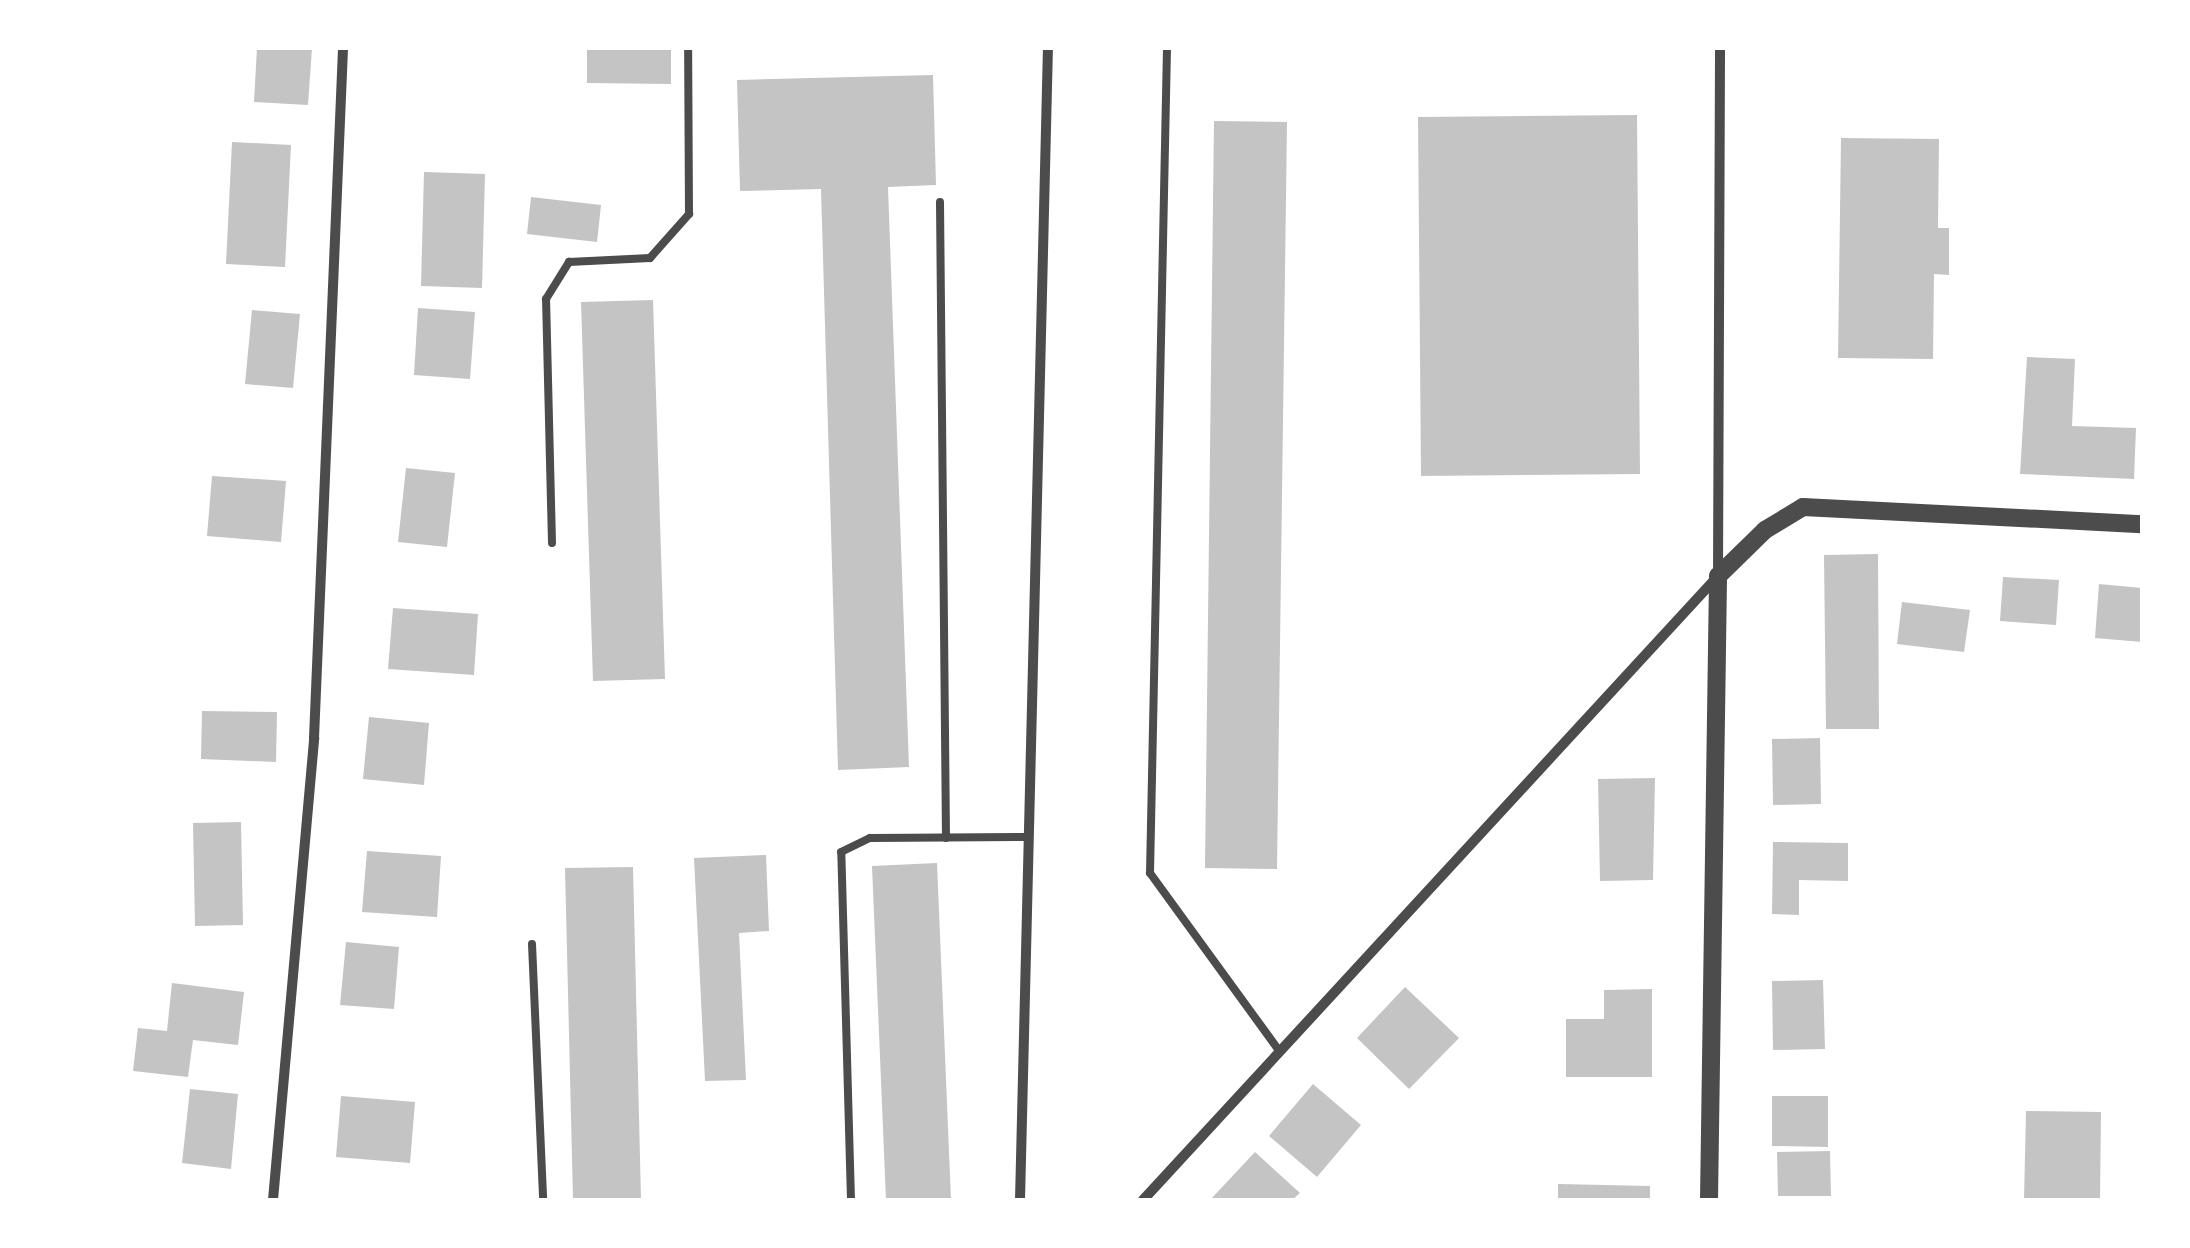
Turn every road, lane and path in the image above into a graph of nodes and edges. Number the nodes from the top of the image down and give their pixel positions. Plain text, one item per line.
1 (343, 48) edge
2 (688, 48) edge
3 (1048, 48) edge
4 (1167, 48) edge
5 (1720, 48) edge
6 (940, 202) dead end
7 (2142, 524) edge
8 (552, 543) dead end
9 (1718, 576) junction
10 (1029, 837) junction
11 (946, 838) junction
12 (532, 944) dead end
13 (1280, 1052) junction
14 (273, 1200) edge
15 (543, 1200) edge
16 (851, 1200) edge
17 (1020, 1200) edge
18 (1143, 1200) edge
19 (1709, 1200) edge

1 - 14 street
2 - 8 lane
3 - 10 street
4 - 13 lane
5 - 9 street
6 - 11 lane
7 - 9 street
9 - 13 street
9 - 19 street
10 - 11 lane
10 - 17 street
11 - 16 lane
12 - 15 lane
13 - 18 street

